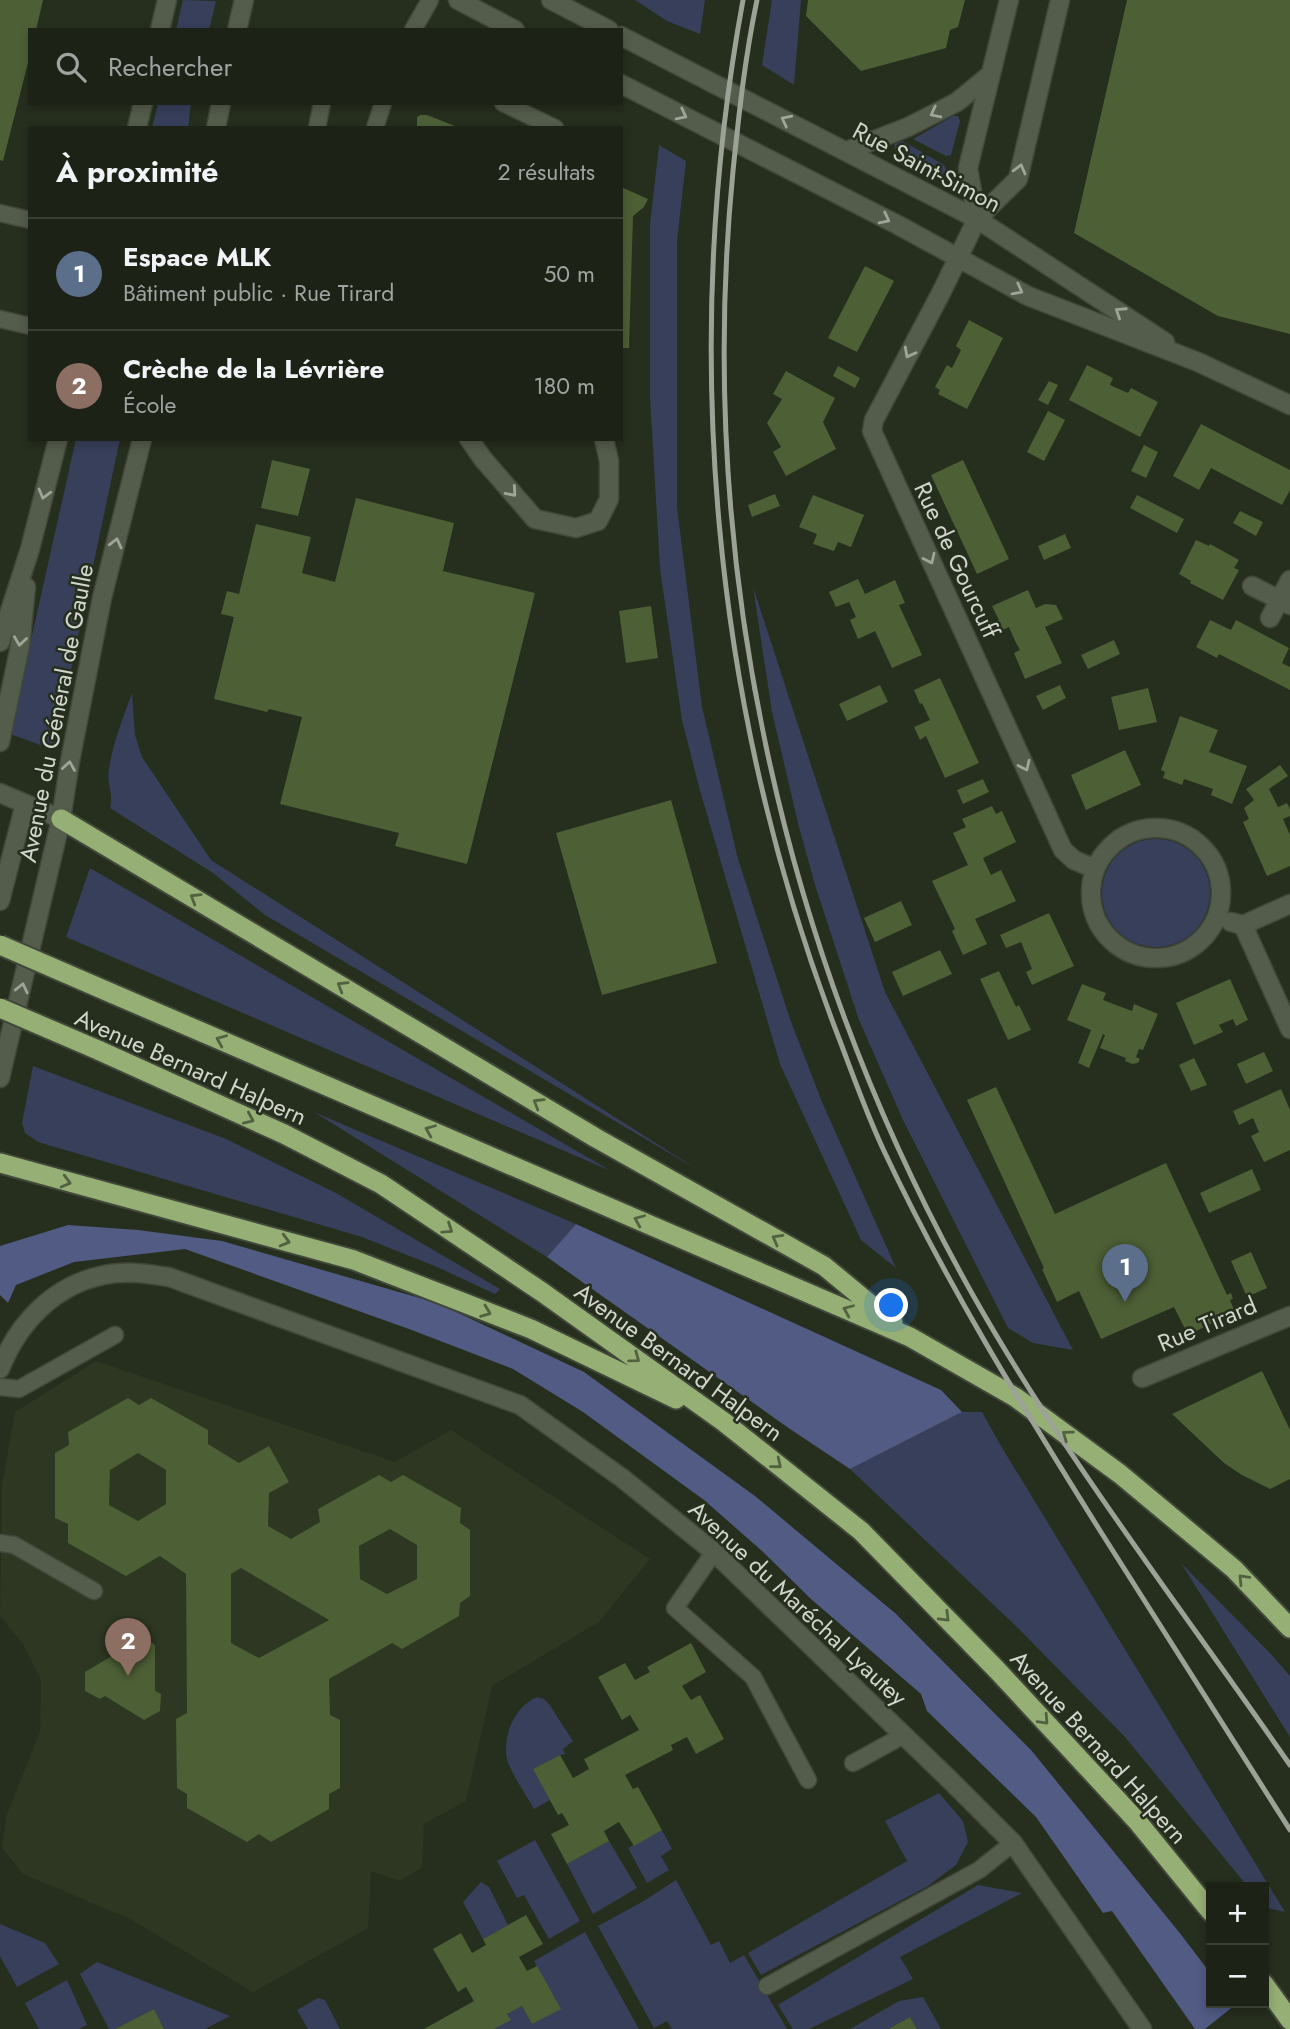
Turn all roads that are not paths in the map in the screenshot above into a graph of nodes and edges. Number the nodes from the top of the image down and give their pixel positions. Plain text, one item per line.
1 (167, 0) edge
2 (244, 0) edge
3 (430, 0) edge
4 (458, 0) edge
5 (551, 0) edge
6 (1009, 0) edge
7 (1060, 0) edge
8 (160, 28) edge
9 (237, 28) edge
10 (414, 28) edge
11 (511, 28) edge
12 (605, 28) edge
13 (623, 37) edge
14 (990, 75) junction
15 (623, 85) edge
16 (143, 105) edge
17 (221, 105) edge
18 (322, 105) edge
19 (382, 105) edge
20 (507, 105) edge
21 (137, 126) edge
22 (216, 126) edge
23 (317, 126) edge
24 (376, 126) edge
25 (551, 126) edge
26 (847, 151) junction
27 (0, 212) edge
28 (28, 219) edge
29 (976, 219) junction
30 (958, 258) junction
31 (0, 319) edge
32 (28, 326) edge
33 (1198, 362) junction
34 (1290, 405) edge
35 (57, 441) edge
36 (141, 441) edge
37 (470, 441) edge
38 (604, 441) edge
39 (30, 549) junction
40 (1290, 580) edge
41 (1252, 586) dead end
42 (1285, 603) edge
43 (1270, 618) dead end
44 (0, 642) edge
45 (0, 742) edge
46 (0, 793) edge
47 (25, 804) junction
48 (61, 819) junction
49 (1095, 869) junction
50 (0, 901) edge
51 (1290, 904) edge
52 (1218, 919) junction
53 (1243, 925) junction
54 (0, 945) edge
55 (0, 1008) edge
56 (1290, 1030) edge
57 (0, 1078) edge
58 (0, 1163) edge
59 (1290, 1316) edge
60 (115, 1335) dead end
61 (910, 1337) junction
62 (0, 1369) edge
63 (1142, 1378) dead end
64 (0, 1387) edge
65 (724, 1422) junction
66 (0, 1543) edge
67 (714, 1552) junction
68 (94, 1591) dead end
69 (1290, 1628) edge
70 (904, 1735) junction
71 (853, 1763) dead end
72 (808, 1780) dead end
73 (1013, 1843) junction
74 (1206, 1906) edge
75 (767, 1986) dead end
76 (1269, 1991) edge
77 (1290, 2020) edge
78 (1142, 2029) edge

1 - 8 street
2 - 9 street
3 - 10 lane
4 - 11 street
5 - 12 street
6 - 14 street
29 -> 7 street
26 -> 13 street, Rue Saint-Simon
14 -> 26 street
14 - 29 street
15 -> 30 street, Rue Saint-Simon
16 - 21 street
17 - 22 street
18 - 23 lane
19 - 24 lane
20 - 25 lane
26 - 29 street, Rue Saint-Simon
27 - 28 lane
29 - 30 street
33 -> 29 street, Rue Saint-Simon
30 -> 33 street, Rue Saint-Simon
30 -> 49 street, Rue de Gourcuff
31 - 32 lane
33 - 34 street, Rue Saint-Simon
35 -> 39 street
48 -> 36 street, Avenue du Général de Gaulle
37 -> 38 street
39 - 44 street
39 -> 45 street
40 - 42 street
41 - 42 street
42 - 43 street
46 - 47 street
47 - 48 street
47 - 50 street
57 -> 48 street, Avenue du Général de Gaulle
61 -> 48 highway
49 - 52 street
49 - 52 street
51 - 53 street
52 - 53 street
53 - 56 street
61 -> 54 highway, Avenue Bernard Halpern, bridge
55 -> 65 highway, Avenue Bernard Halpern, bridge
58 -> 65 highway
59 - 63 street, Rue Tirard
60 - 64 lane
69 -> 61 highway, Avenue Bernard Halpern
62 - 67 street, Avenue du Maréchal Lyautey
65 -> 74 highway, Avenue Bernard Halpern
66 - 68 lane
67 - 70 street, Avenue du Maréchal Lyautey
67 - 72 lane
70 - 71 lane
70 - 73 street, Avenue du Maréchal Lyautey
73 - 75 lane
73 - 78 street, Avenue du Maréchal Lyautey
76 - 77 highway

